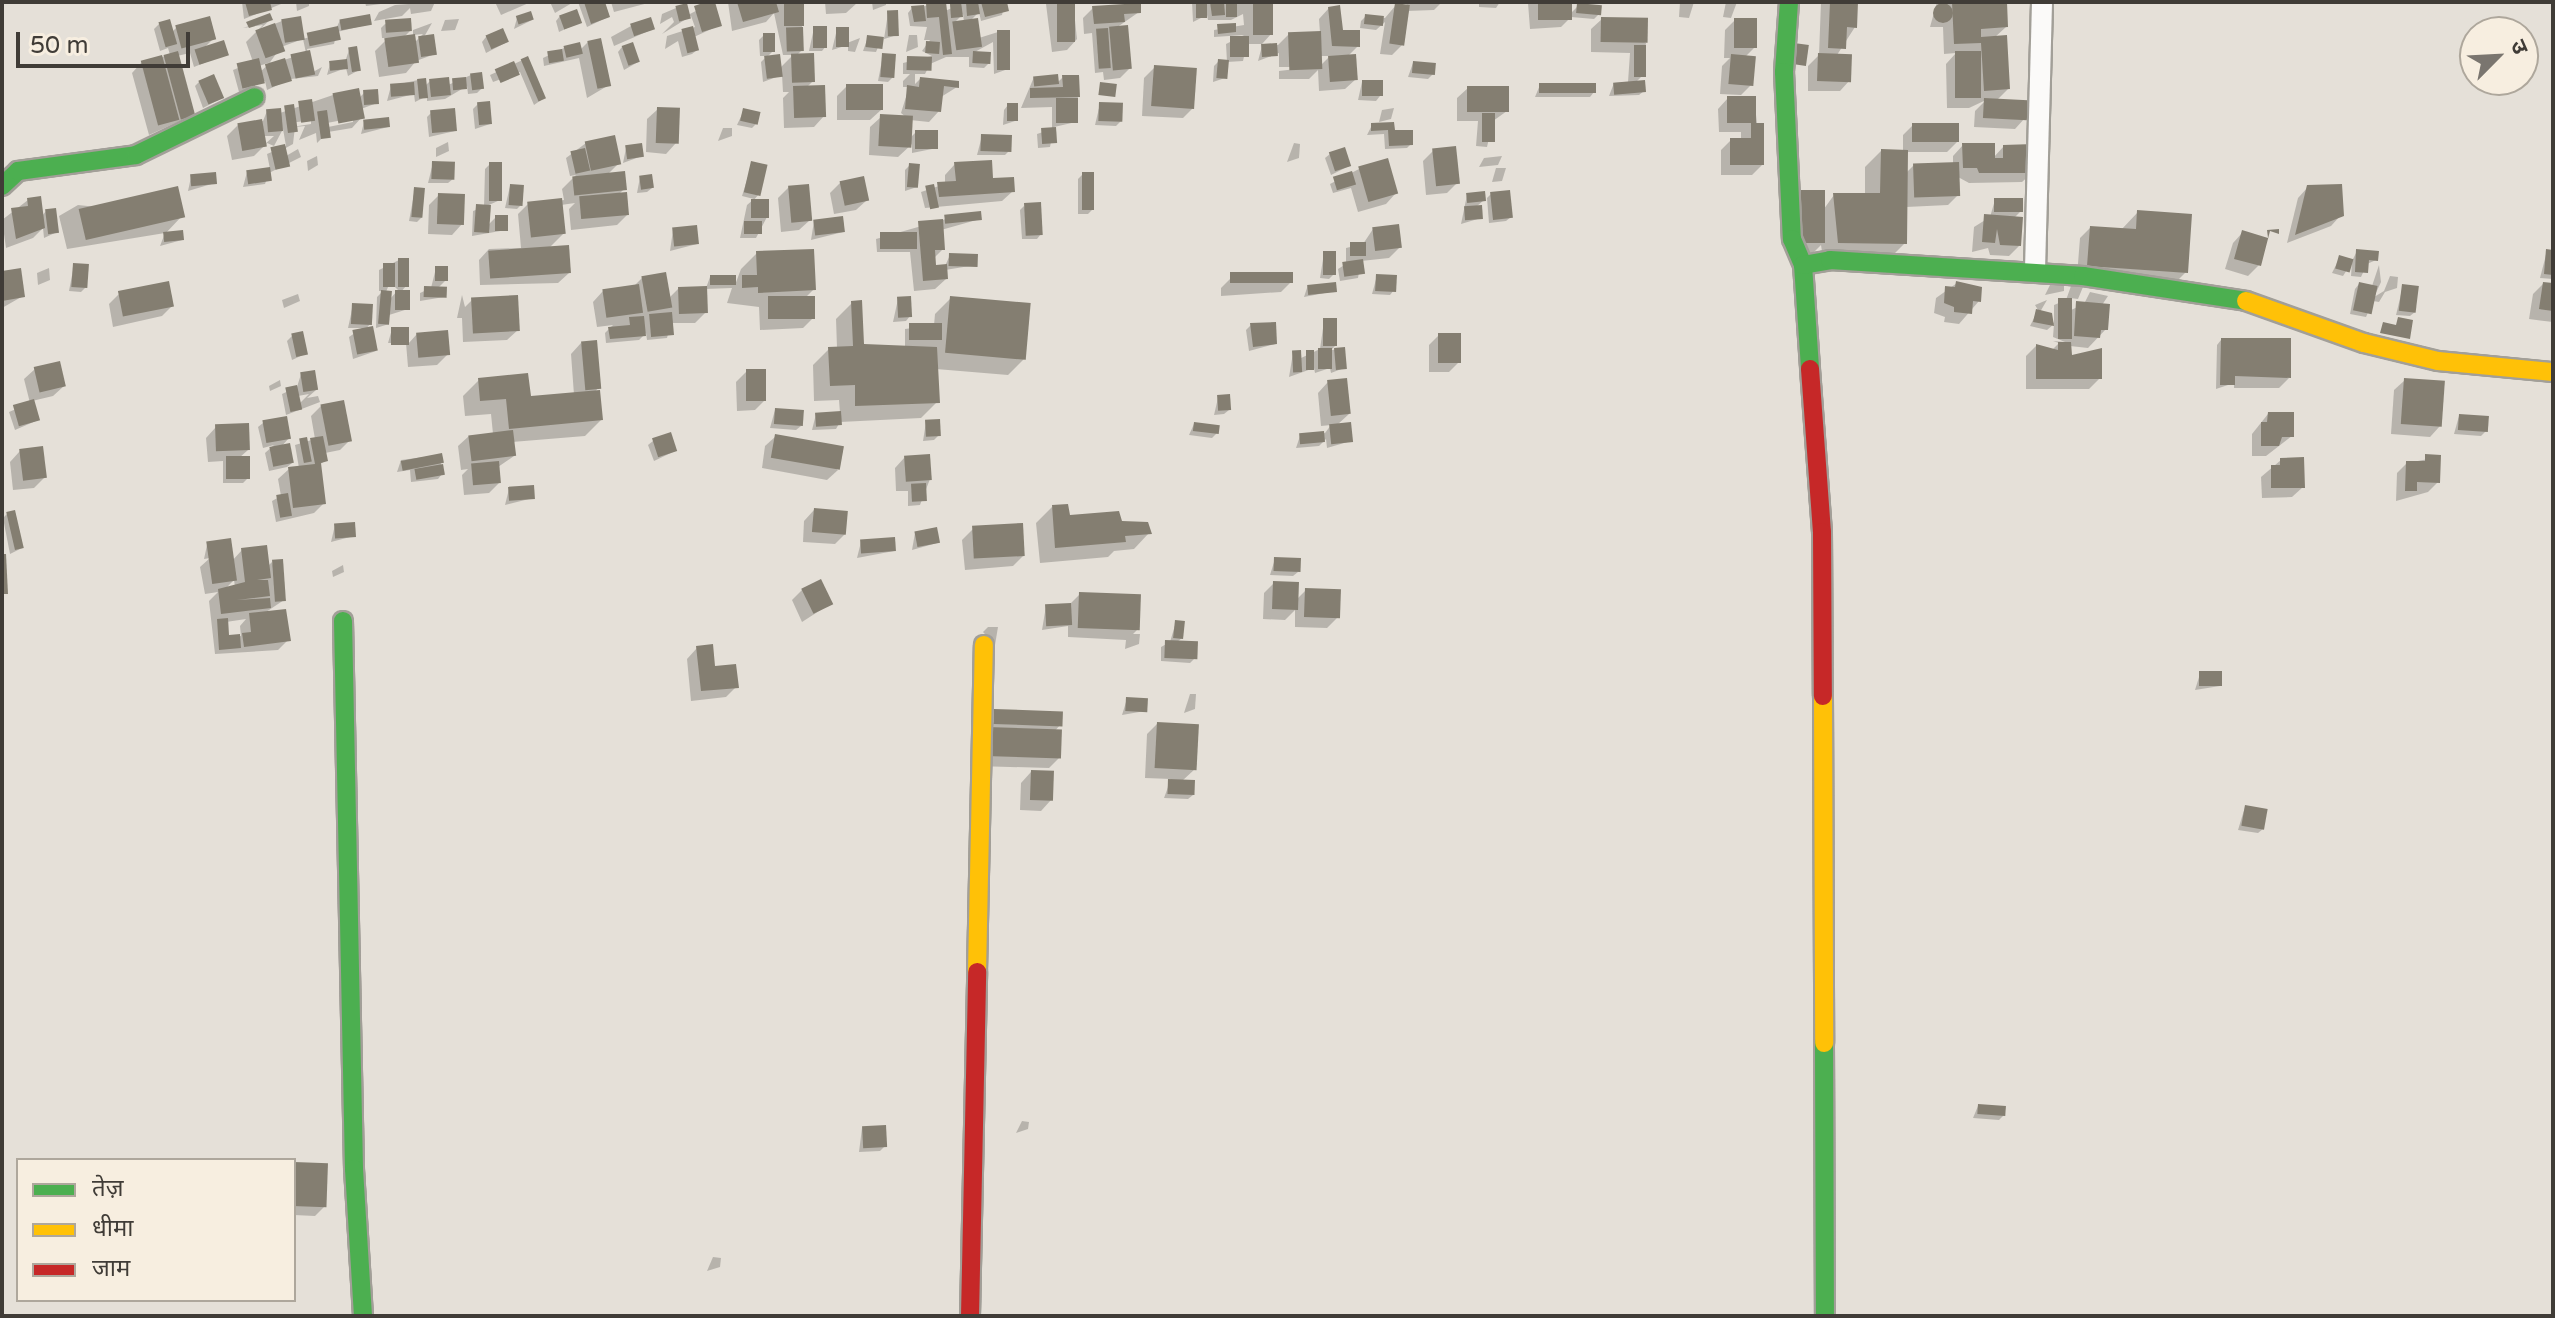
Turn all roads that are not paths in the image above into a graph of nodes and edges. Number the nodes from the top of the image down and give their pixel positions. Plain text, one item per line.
1 (1789, 2) edge
2 (2042, 2) edge
3 (255, 97) dead end
4 (2, 186) edge
5 (1803, 265) junction
6 (2035, 270) junction
7 (2553, 372) edge
8 (343, 621) dead end
9 (984, 645) dead end
10 (363, 1316) edge
11 (970, 1316) edge
12 (1825, 1316) edge

1 - 5 street
2 - 6 street
3 - 4 street
5 - 6 street
5 - 12 street
6 - 7 street
8 - 10 street
9 - 11 street

